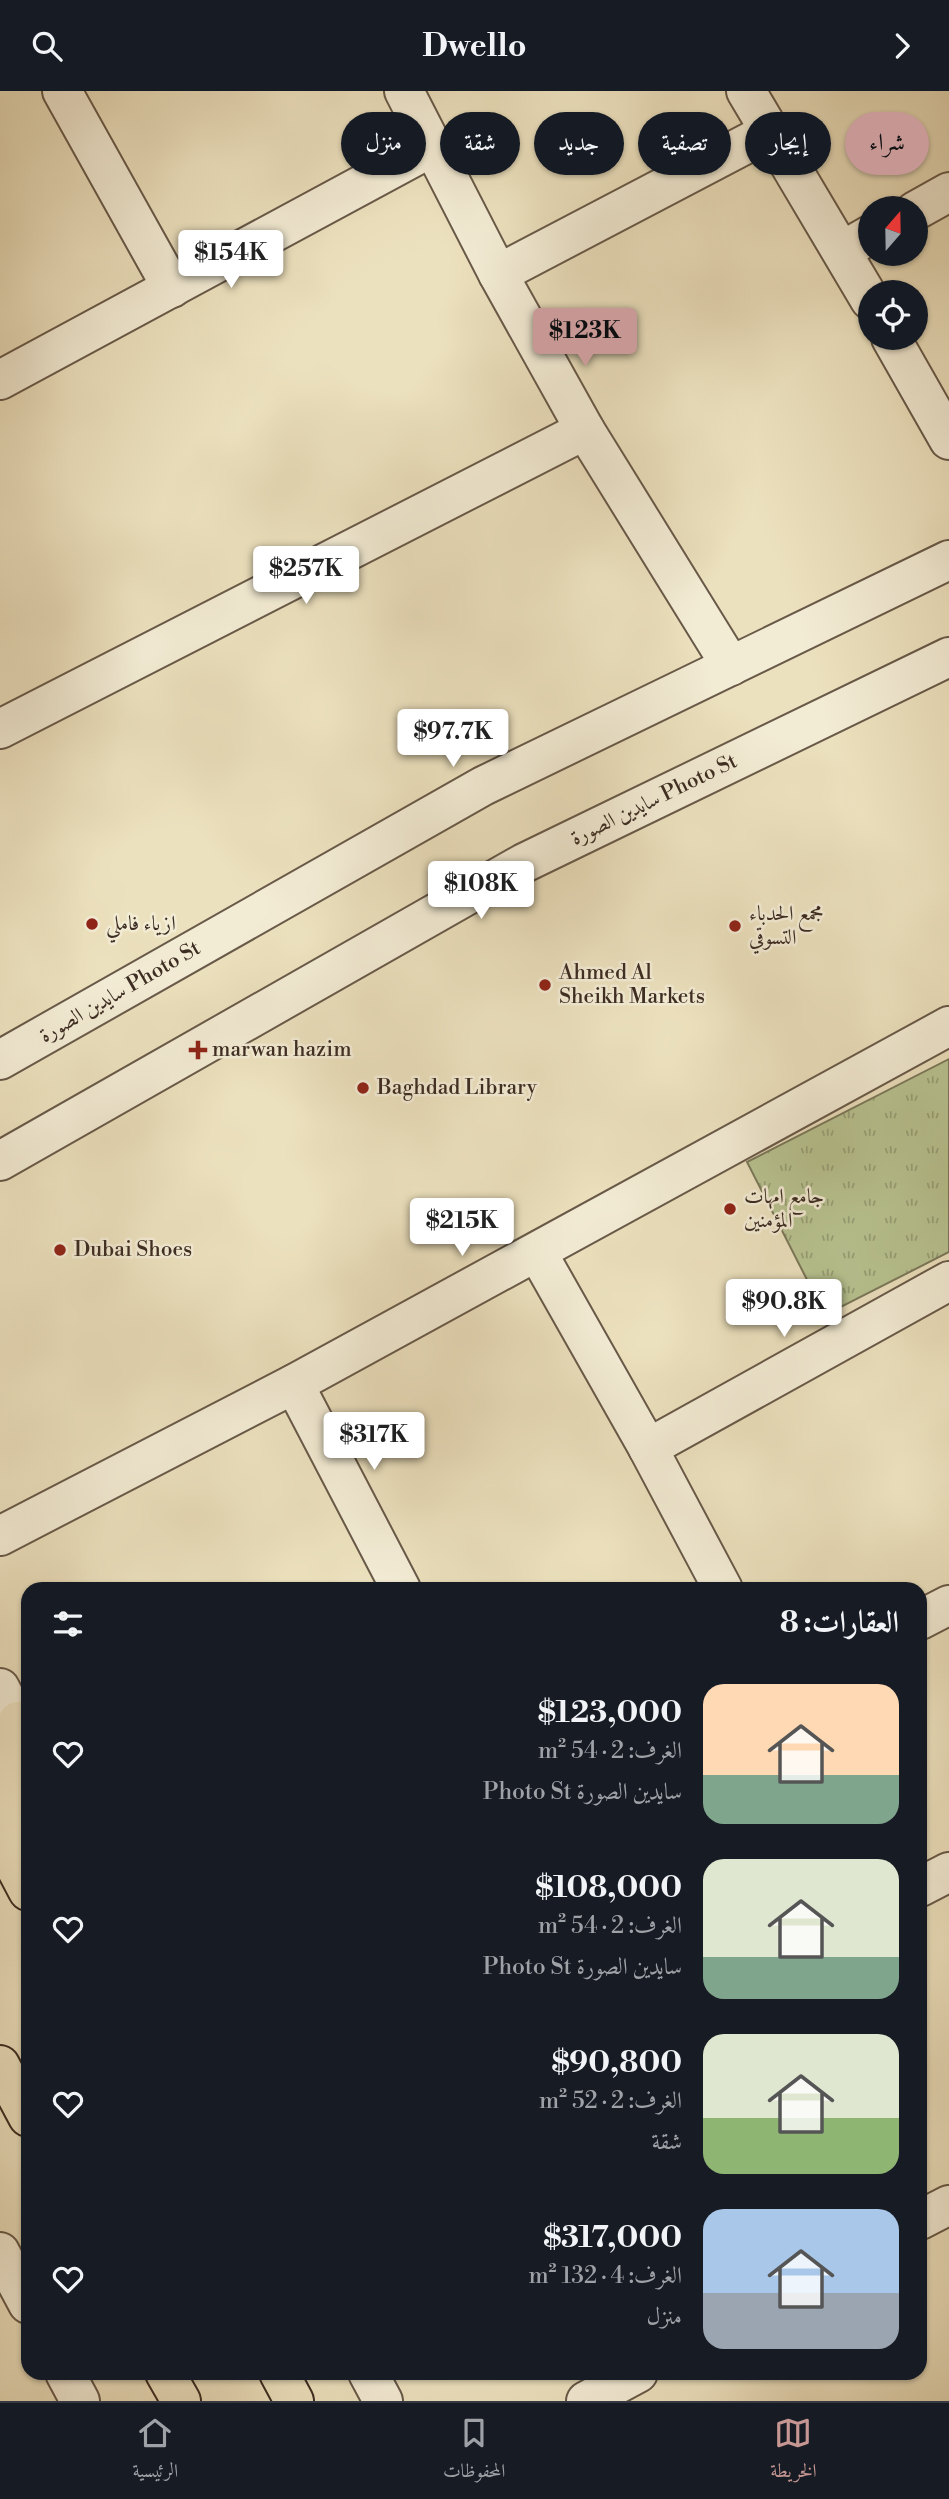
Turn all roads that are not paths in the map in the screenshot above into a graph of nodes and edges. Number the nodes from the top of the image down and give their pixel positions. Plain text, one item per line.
1 (62, 91) edge
2 (404, 91) edge
3 (746, 91) edge
4 (758, 112) edge
5 (745, 145) edge
6 (434, 146) junction
7 (803, 175) edge
8 (949, 192) edge
9 (928, 204) edge
10 (856, 243) edge
11 (498, 274) junction
12 (865, 280) edge
13 (172, 288) junction
14 (898, 350) edge
15 (0, 380) edge
16 (585, 430) junction
17 (949, 440) edge
18 (949, 560) edge
19 (949, 657) edge
20 (731, 666) junction
21 (0, 729) edge
22 (949, 1026) edge
23 (0, 1060) edge
24 (0, 1161) edge
25 (537, 1252) junction
26 (949, 1281) edge
27 (294, 1384) junction
28 (648, 1448) junction
29 (0, 1536) edge
30 (397, 1582) edge
31 (719, 1582) edge
32 (949, 1605) edge
33 (927, 1616) edge
34 (0, 1688) edge
35 (21, 1727) edge
36 (21, 1742) edge
37 (3, 1843) edge
38 (949, 1872) edge
39 (21, 1878) edge
40 (927, 1883) edge
41 (0, 2065) edge
42 (21, 2104) edge
43 (949, 2205) edge
44 (927, 2216) edge
45 (0, 2252) edge
46 (21, 2291) edge
47 (69, 2380) edge
48 (170, 2380) edge
49 (282, 2380) edge
50 (372, 2380) edge
51 (625, 2380) edge
52 (80, 2401) edge
53 (181, 2401) edge
54 (293, 2401) edge
55 (383, 2401) edge
56 (586, 2401) edge

1 - 13 street
2 - 6 street
3 - 4 street
5 - 11 street
6 - 11 street
6 - 13 street
7 - 10 street
8 - 9 street
10 - 12 street
11 - 16 street
13 - 15 street
14 - 17 street
16 - 20 street
16 - 21 street
18 - 20 street, سايدين الصورة Photo St
19 - 24 street, سايدين الصورة Photo St
20 - 23 street, سايدين الصورة Photo St
22 - 25 street
25 - 27 street
25 - 28 street
26 - 28 street
27 - 29 street
27 - 30 street
28 - 31 street
32 - 33 street
34 - 35 street
36 - 37 highway
37 - 39 highway
38 - 40 street
41 - 42 highway
43 - 44 street
45 - 46 street
47 - 52 street
48 - 53 highway
49 - 54 highway
50 - 55 street
51 - 56 street

